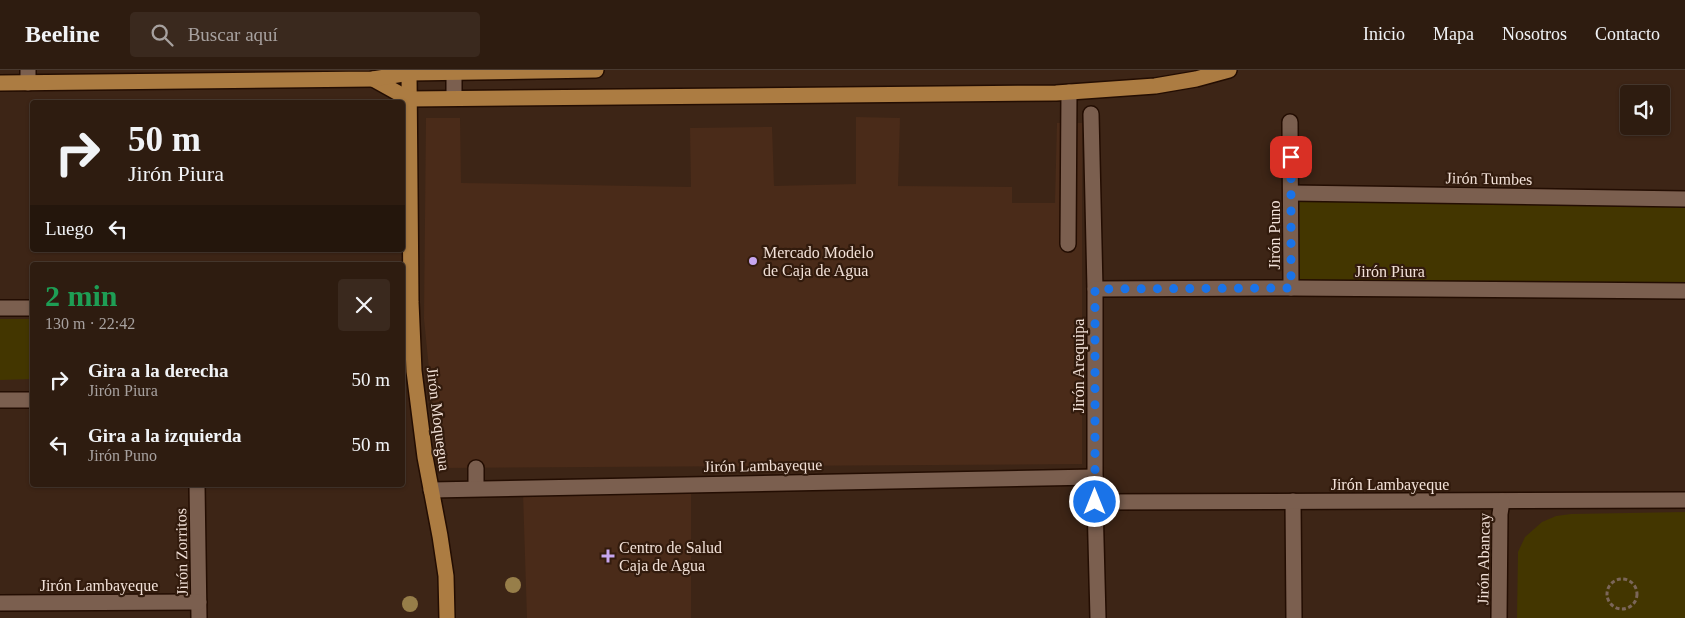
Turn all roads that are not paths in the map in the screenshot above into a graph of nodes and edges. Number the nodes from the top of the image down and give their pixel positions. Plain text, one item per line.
1 (596, 70) edge
2 (1229, 70) edge
3 (454, 71) edge
4 (408, 73) junction
5 (28, 76) edge
6 (373, 79) junction
7 (0, 83) edge
8 (1069, 92) junction
9 (454, 97) junction
10 (409, 98) junction
11 (1091, 114) dead end
12 (1290, 122) dead end
13 (1291, 193) junction
14 (1685, 199) edge
15 (1068, 244) dead end
16 (1291, 288) junction
17 (1095, 289) junction
18 (1685, 291) edge
19 (0, 308) edge
20 (30, 308) edge
21 (0, 400) edge
22 (30, 400) edge
23 (476, 468) dead end
24 (1095, 477) junction
25 (197, 487) edge
26 (476, 488) junction
27 (431, 490) junction
28 (1685, 500) edge
29 (1502, 501) junction
30 (1095, 502) junction
31 (1293, 502) junction
32 (199, 602) junction
33 (0, 604) edge
34 (199, 618) edge
35 (447, 618) edge
36 (1098, 618) edge
37 (1294, 618) edge
38 (1499, 618) edge

1 - 3 main road
2 - 8 main road
3 - 4 main road
3 - 9 street
4 - 6 main road
4 - 10 main road, Jirón Moquegua
5 - 6 main road
5 - 7 main road
6 - 10 main road
8 - 9 main road
8 - 15 street
9 - 10 main road
10 - 27 main road, Jirón Moquegua
11 - 17 street, Jirón Arequipa
12 - 13 street, Jirón Puno
13 - 14 street, Jirón Tumbes
13 - 16 street, Jirón Puno
16 - 17 street, Jirón Piura
16 - 18 street, Jirón Piura
17 - 24 street, Jirón Arequipa
19 - 20 street
21 - 22 street
23 - 26 street
24 - 26 street, Jirón Lambayeque
24 - 30 street, Jirón Arequipa
25 - 32 street, Jirón Zorritos
26 - 27 street, Jirón Lambayeque
27 - 35 main road, Jirón Moquegua
28 - 29 street, Jirón Lambayeque
29 - 31 street, Jirón Lambayeque
29 - 38 street, Jirón Abancay
30 - 31 street, Jirón Lambayeque
30 - 36 street, Jirón Arequipa
31 - 37 street
32 - 33 street, Jirón Lambayeque
32 - 34 street, Jirón Zorritos

